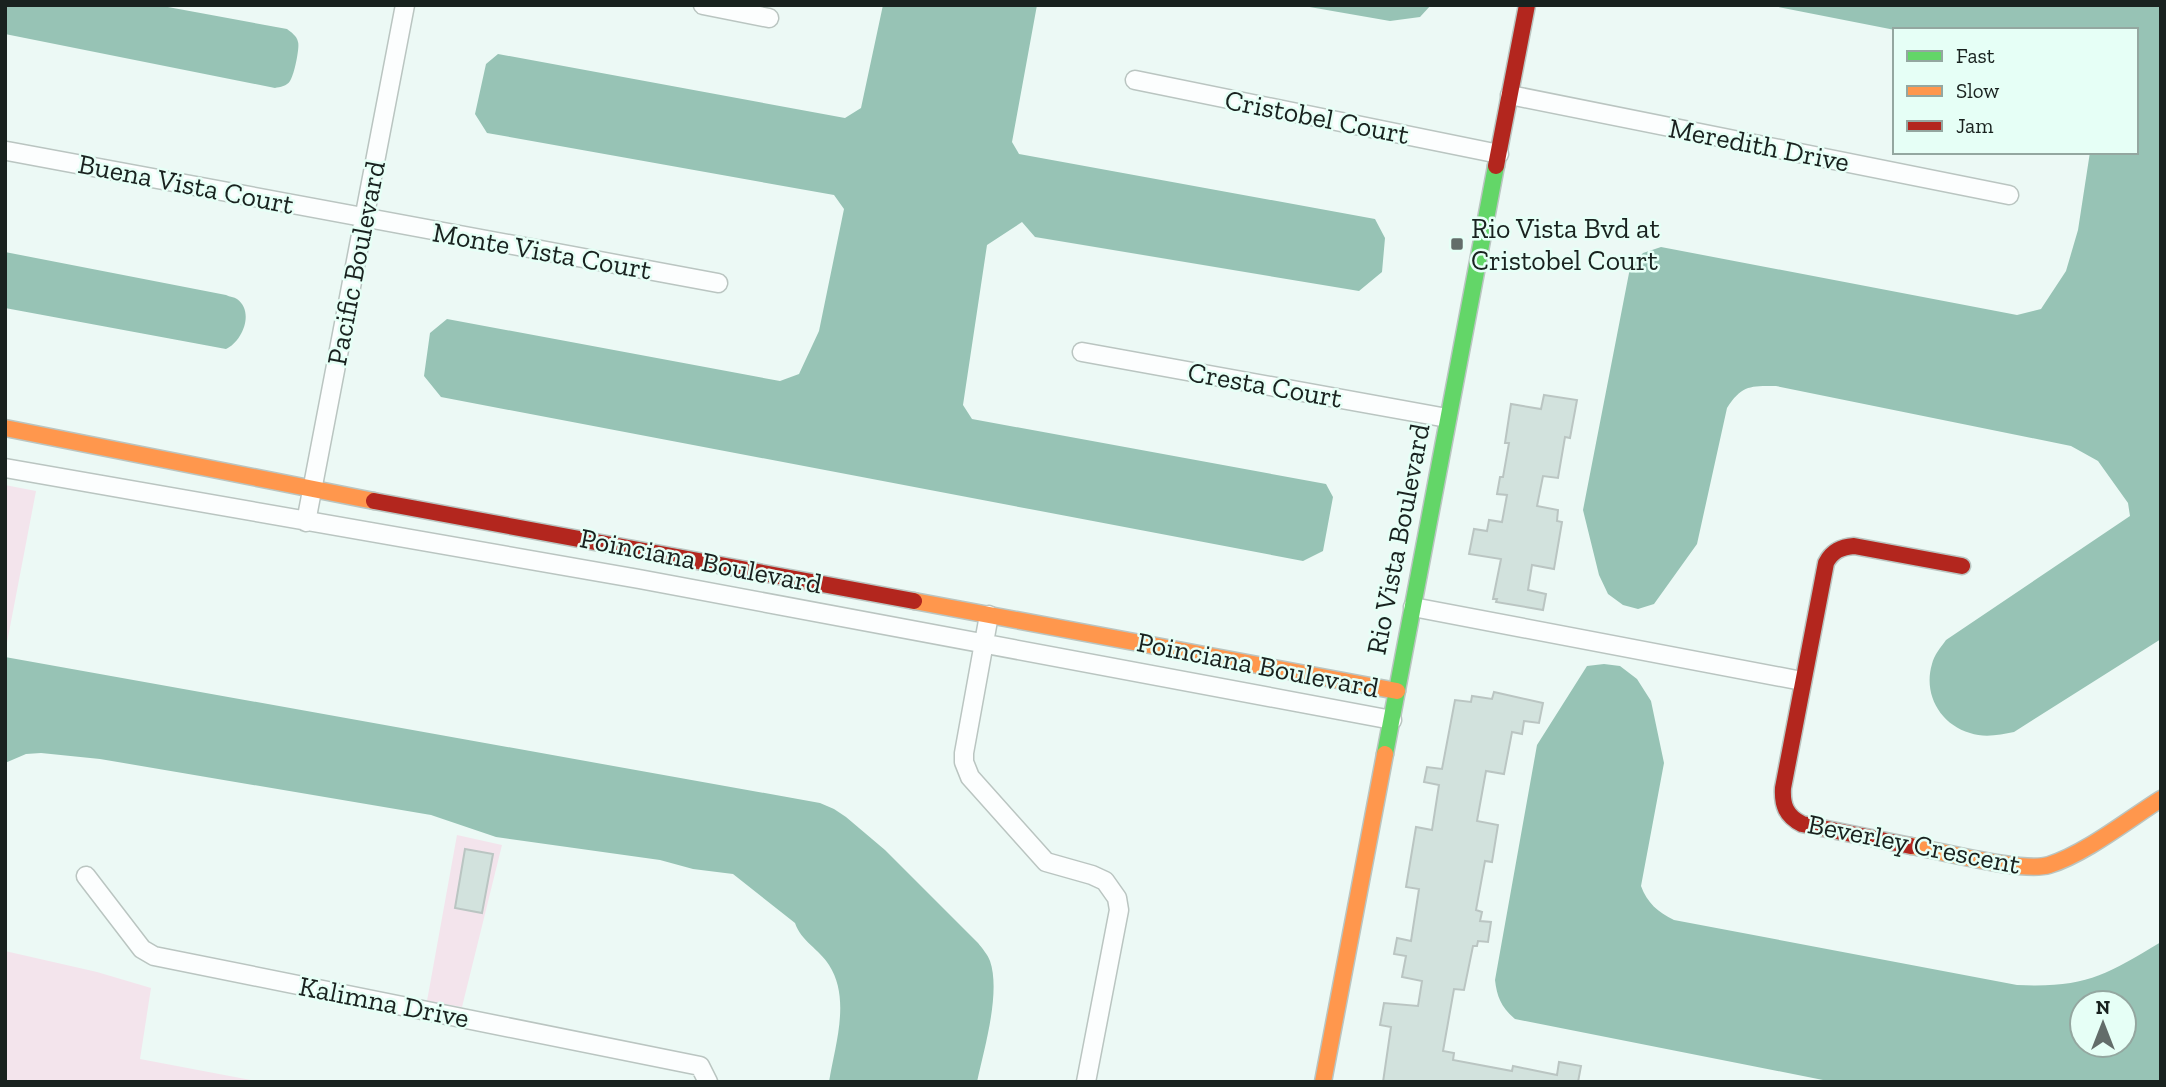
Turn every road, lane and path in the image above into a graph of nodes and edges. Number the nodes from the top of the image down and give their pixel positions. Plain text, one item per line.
1 (405, 5) edge
2 (704, 5) edge
3 (1527, 5) edge
4 (769, 18) dead end
5 (1135, 80) dead end
6 (1510, 95) junction
7 (7, 151) dead end
8 (1499, 154) junction
9 (2009, 195) dead end
10 (365, 218) junction
11 (718, 283) dead end
12 (1082, 352) dead end
13 (1447, 418) junction
14 (5, 428) edge
15 (5, 468) edge
16 (312, 489) junction
17 (306, 522) junction
18 (645, 550) junction
19 (1962, 566) dead end
20 (639, 579) junction
21 (1413, 607) junction
22 (989, 615) junction
23 (983, 645) junction
24 (1802, 681) junction
25 (1396, 691) junction
26 (1392, 720) junction
27 (2161, 799) edge
28 (86, 876) dead end
29 (708, 1082) edge
30 (1086, 1082) edge
31 (1323, 1082) edge

1 - 10 street, Pacific Boulevard
2 - 4 street
3 - 6 street, Rio Vista Boulevard
5 - 8 street, Cristobel Court
6 - 8 street, Rio Vista Boulevard
6 - 9 street, Meredith Drive
7 - 10 street, Buena Vista Court
8 - 13 street, Rio Vista Boulevard
10 - 11 street, Monte Vista Court
10 - 16 street, Pacific Boulevard
12 - 13 street, Cresta Court
13 - 21 street, Rio Vista Boulevard
14 - 16 street, Poinciana Boulevard
15 - 17 street, Poinciana Boulevard
16 - 17 street, Pacific Boulevard
16 - 18 street, Poinciana Boulevard
17 - 20 street, Poinciana Boulevard
18 - 20 street
18 - 22 street, Poinciana Boulevard
19 - 24 street, Beverley Crescent
20 - 23 street, Poinciana Boulevard
21 - 24 street
21 - 25 street, Rio Vista Boulevard
22 - 23 street
22 - 25 street, Poinciana Boulevard
23 - 26 street, Poinciana Boulevard
23 - 30 street
24 - 27 street, Beverley Crescent
25 - 26 street, Rio Vista Boulevard
26 - 31 street, Rio Vista Boulevard
28 - 29 street, Kalimna Drive

